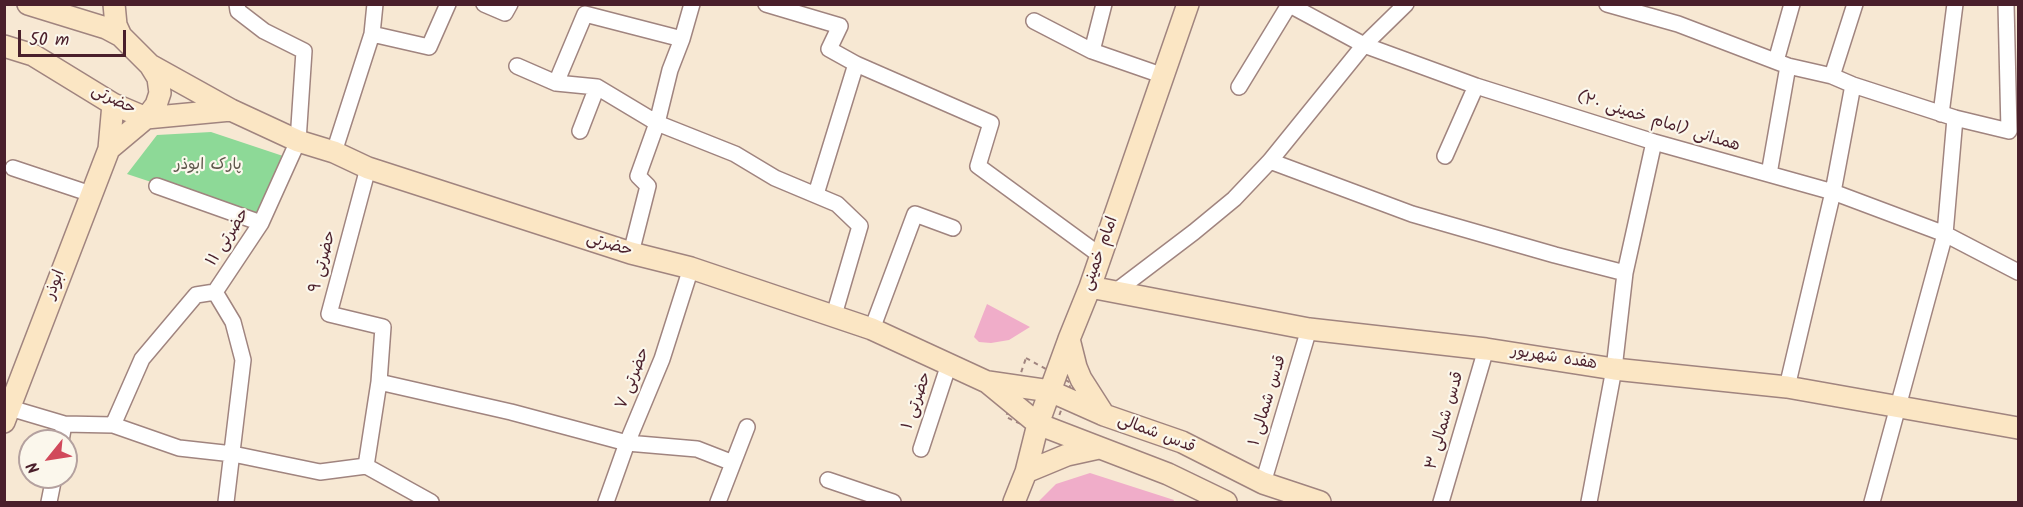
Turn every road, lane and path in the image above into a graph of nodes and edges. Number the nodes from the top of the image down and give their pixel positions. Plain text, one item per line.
1 (28, 4) edge
2 (83, 4) edge
3 (114, 4) edge
4 (237, 4) edge
5 (375, 4) edge
6 (448, 4) edge
7 (483, 4) edge
8 (510, 4) edge
9 (692, 4) edge
10 (766, 4) edge
11 (1104, 4) edge
12 (1188, 4) edge
13 (1406, 4) edge
14 (1607, 4) edge
15 (1792, 4) edge
16 (1855, 4) edge
17 (1954, 4) edge
18 (2006, 4) edge
19 (1288, 5) edge
20 (61, 14) junction
21 (1034, 21) dead end
22 (372, 34) junction
23 (122, 36) junction
24 (682, 39) junction
25 (1364, 45) junction
26 (4, 46) edge
27 (1092, 51) junction
28 (2013, 62) edge
29 (856, 64) junction
30 (1782, 64) junction
31 (150, 65) junction
32 (517, 66) dead end
33 (1164, 76) junction
34 (1832, 76) junction
35 (556, 83) junction
36 (1853, 85) junction
37 (1476, 86) junction
38 (597, 87) junction
39 (1239, 87) dead end
40 (113, 105) junction
41 (231, 110) junction
42 (1948, 116) junction
43 (146, 118) junction
44 (657, 123) junction
45 (580, 131) dead end
46 (298, 141) junction
47 (1654, 142) junction
48 (110, 149) junction
49 (334, 152) junction
50 (1445, 156) dead end
51 (1270, 161) junction
52 (13, 168) dead end
53 (368, 168) junction
54 (1768, 174) junction
55 (157, 186) dead end
56 (1833, 192) junction
57 (91, 194) junction
58 (816, 194) junction
59 (261, 223) junction
60 (953, 228) dead end
61 (1946, 234) junction
62 (631, 253) junction
63 (1101, 256) junction
64 (691, 268) junction
65 (2019, 272) edge
66 (1625, 273) junction
67 (1090, 287) junction
68 (215, 292) junction
69 (1115, 292) junction
70 (834, 315) junction
71 (872, 329) junction
72 (1309, 329) junction
73 (1069, 339) junction
74 (1486, 349) junction
75 (949, 364) junction
76 (1614, 369) junction
77 (379, 382) junction
78 (987, 382) junction
79 (1787, 387) junction
80 (1050, 391) junction
81 (1898, 406) junction
82 (7, 415) edge
83 (1104, 415) junction
84 (64, 424) junction
85 (1038, 424) junction
86 (113, 425) junction
87 (747, 427) dead end
88 (2019, 428) edge
89 (63, 429) edge
90 (627, 443) junction
91 (1099, 448) junction
92 (921, 449) dead end
93 (233, 454) junction
94 (733, 463) junction
95 (366, 466) junction
96 (1026, 472) junction
97 (828, 480) dead end
98 (1263, 483) junction
99 (1219, 501) edge
100 (226, 502) edge
101 (431, 502) edge
102 (606, 502) edge
103 (718, 502) edge
104 (893, 502) edge
105 (1014, 502) edge
106 (1320, 502) edge
107 (1441, 502) edge
108 (1589, 502) edge
109 (1872, 502) edge

1 - 20 main road, حضرتی
2 - 20 main road
3 - 23 main road
4 - 46 street
5 - 22 street
6 - 22 street
7 - 8 street
9 - 24 street
10 - 29 street
11 - 27 street
12 - 33 main road, امام خمینی
13 - 25 street
14 - 30 street
15 - 30 street
16 - 34 street
17 - 42 street
18 - 28 street
19 - 25 street, همدانی (امام خمینی ۲۰)
19 - 39 street
20 - 23 main road, حضرتی
21 - 27 street
22 - 49 street
23 - 31 main road, حضرتی
24 - 35 street
24 - 44 street
25 - 37 street, همدانی (امام خمینی ۲۰)
25 - 51 street
26 - 40 main road, حضرتی
27 - 33 street
28 - 42 street
29 - 58 street
29 - 63 street
30 - 34 street
30 - 54 street
31 - 41 main road, حضرتی
31 - 43 main road
32 - 35 street
33 - 63 main road, امام خمینی
34 - 36 street
35 - 38 street
36 - 42 street
36 - 56 street
37 - 47 street, همدانی (امام خمینی ۲۰)
37 - 50 street
38 - 44 street
38 - 45 street
40 - 43 main road, حضرتی
40 - 48 main road
41 - 43 main road, حضرتی
41 - 46 main road, حضرتی
42 - 61 street
43 - 48 main road
44 - 58 street
44 - 62 street
46 - 49 main road, حضرتی
46 - 59 street, حضرتی ۱۱
47 - 54 street, همدانی (امام خمینی ۲۰)
47 - 66 street
48 - 57 main road, ابوذر
49 - 53 main road, حضرتی
51 - 66 street
51 - 69 street
52 - 57 street
53 - 62 main road, حضرتی
53 - 77 street, حضرتی ۹
54 - 56 street, همدانی (امام خمینی ۲۰)
55 - 59 street
56 - 61 street, همدانی (امام خمینی ۲۰)
56 - 79 street
57 - 82 main road, ابوذر
58 - 70 street
59 - 68 street, حضرتی ۱۱
60 - 71 street
61 - 65 street, همدانی (امام خمینی ۲۰)
61 - 81 street
62 - 64 main road, حضرتی
63 - 67 main road, امام خمینی
64 - 70 main road, حضرتی
64 - 90 street, حضرتی ۷
66 - 76 street
67 - 69 main road, هفده شهریور
67 - 73 main road, امام خمینی
68 - 86 street, حضرتی ۱۱
68 - 93 street
69 - 72 main road, هفده شهریور
70 - 71 main road, حضرتی
71 - 75 main road, حضرتی
72 - 74 main road, هفده شهریور
72 - 98 street, قدس شمالی ۱
73 - 80 main road, امام خمینی
73 - 83 main road
74 - 76 main road, هفده شهریور
74 - 107 street, ۳ قدس شمالی
75 - 78 main road, حضرتی
75 - 92 street, حضرتی ۱
76 - 79 main road, هفده شهریور
76 - 108 street
77 - 90 street
77 - 95 street, حضرتی ۹
78 - 80 main road, قدس شمالی
78 - 85 main road, قدس شمالی
79 - 81 main road, هفده شهریور
80 - 83 main road, قدس شمالی
80 - 85 main road, امام خمینی
81 - 88 main road, هفده شهریور
81 - 109 street
82 - 84 street
83 - 98 main road, قدس شمالی
84 - 86 street
84 - 89 street
85 - 91 main road, قدس شمالی
85 - 96 main road, امام خمینی
86 - 93 street
87 - 94 street
90 - 94 street
90 - 102 street, حضرتی ۷
91 - 96 main road
91 - 99 main road, قدس شمالی
93 - 95 street
93 - 100 street
94 - 103 street
95 - 101 street
96 - 105 main road, امام خمینی
97 - 104 street
98 - 106 main road, قدس شمالی

